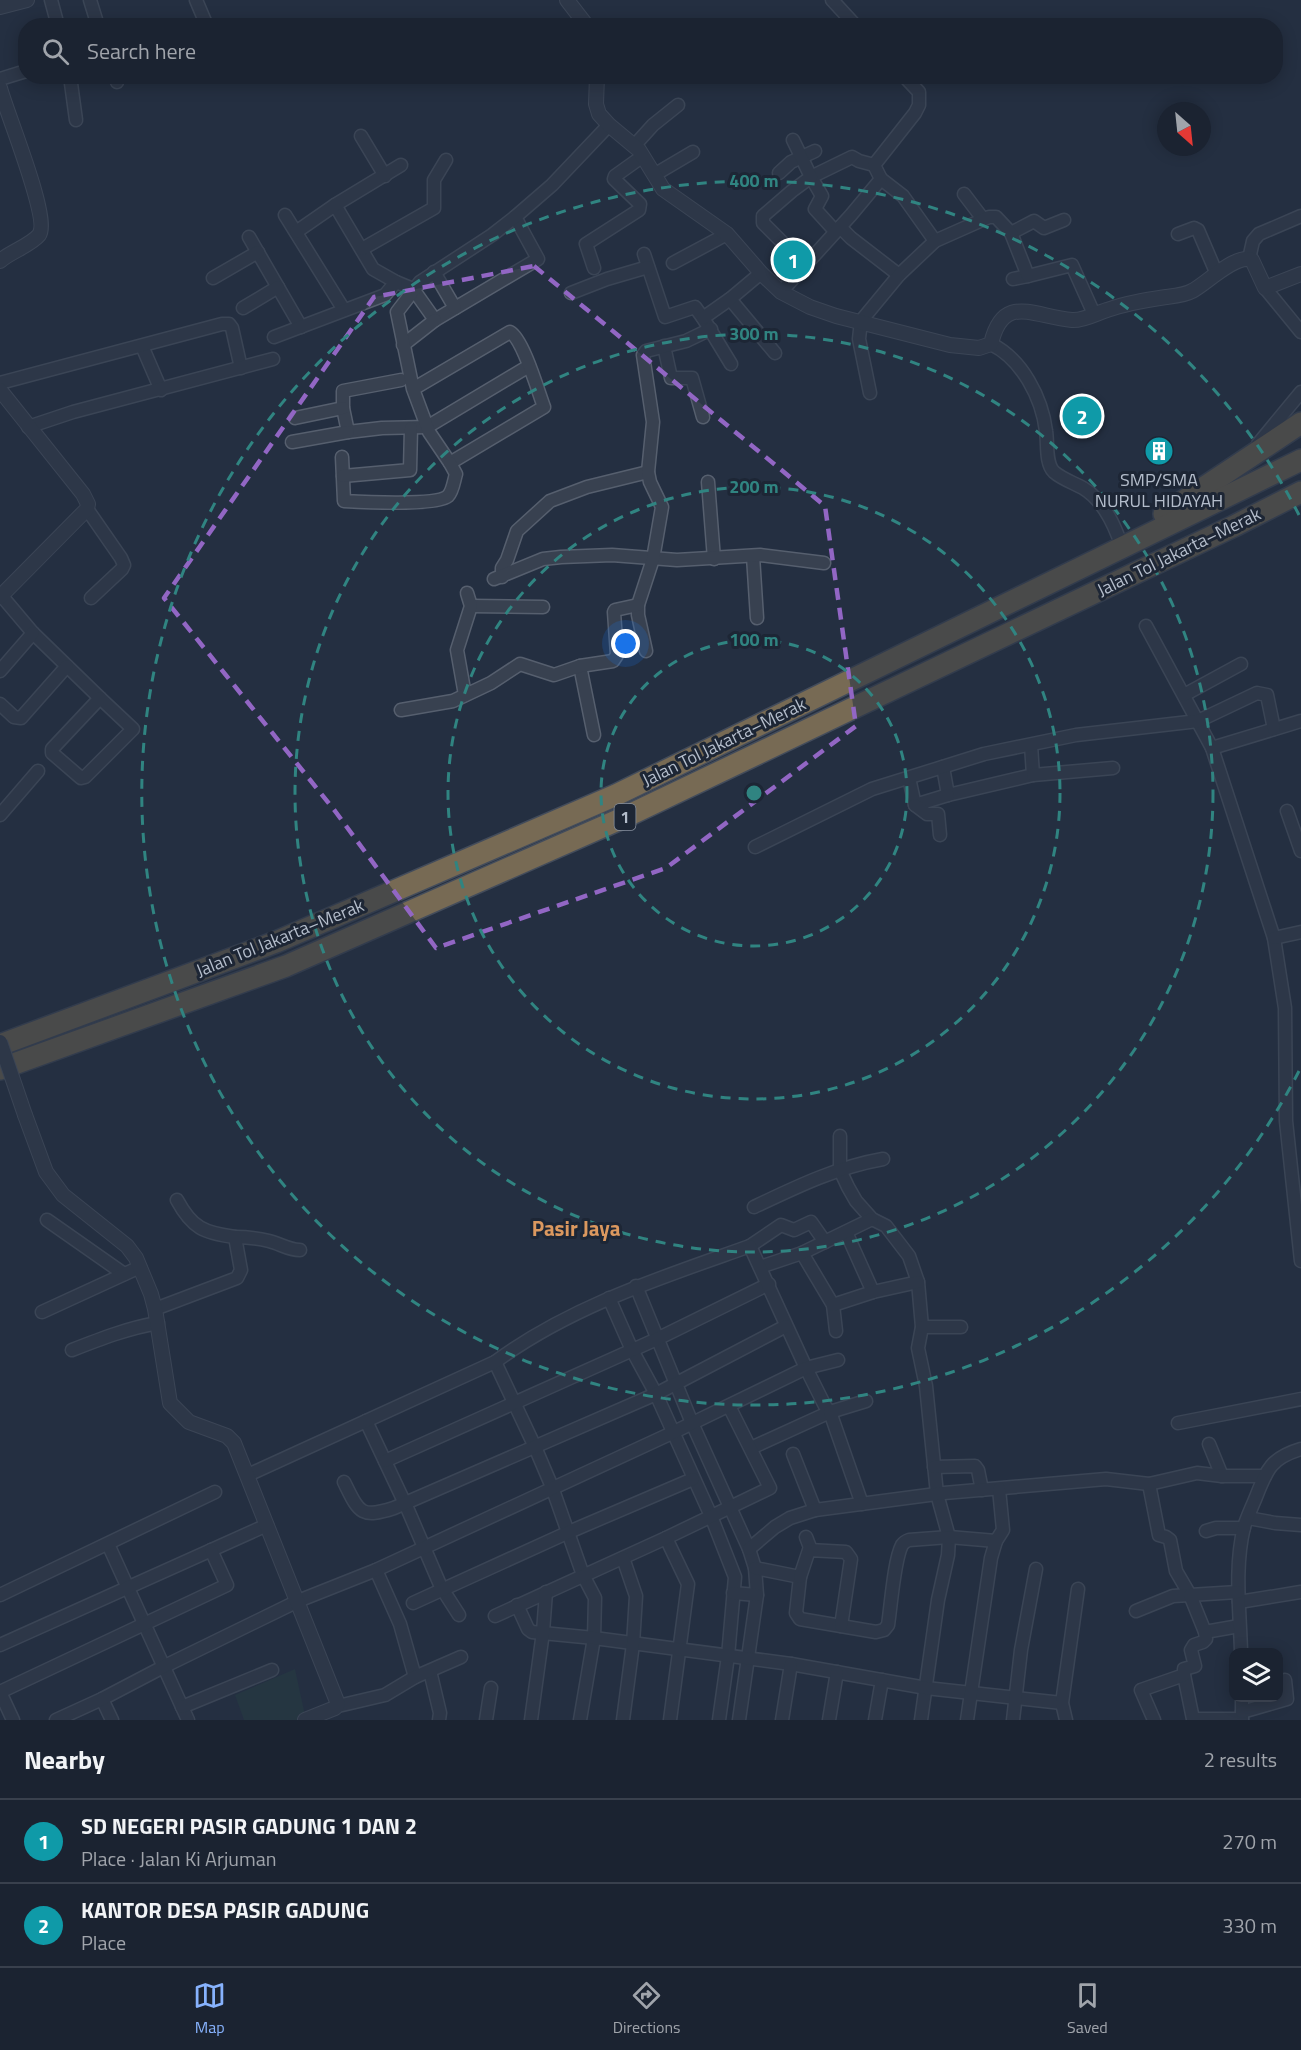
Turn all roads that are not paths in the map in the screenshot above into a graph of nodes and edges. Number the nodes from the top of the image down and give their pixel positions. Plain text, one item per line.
1 (27, 0) edge
2 (51, 0) edge
3 (90, 0) edge
4 (196, 0) edge
5 (567, 0) edge
6 (832, 0) edge
7 (0, 7) edge
8 (56, 18) edge
9 (96, 18) edge
10 (204, 18) edge
11 (581, 18) edge
12 (849, 18) edge
13 (18, 73) edge
14 (0, 79) edge
15 (71, 84) edge
16 (597, 84) edge
17 (912, 84) edge
18 (0, 88) edge
19 (678, 105) dead end
20 (76, 120) dead end
21 (609, 125) junction
22 (361, 136) dead end
23 (793, 140) dead end
24 (639, 151) junction
25 (693, 152) dead end
26 (815, 152) dead end
27 (801, 158) junction
28 (446, 160) dead end
29 (401, 165) dead end
30 (874, 165) junction
31 (779, 173) dead end
32 (654, 175) junction
33 (385, 176) junction
34 (811, 177) junction
35 (881, 179) junction
36 (964, 194) dead end
37 (335, 205) junction
38 (285, 215) dead end
39 (1301, 216) edge
40 (515, 217) junction
41 (983, 219) junction
42 (1064, 220) dead end
43 (837, 229) junction
44 (296, 232) junction
45 (1011, 233) junction
46 (727, 234) junction
47 (1178, 234) dead end
48 (249, 237) dead end
49 (935, 241) junction
50 (787, 247) dead end
51 (362, 249) junction
52 (258, 252) junction
53 (644, 254) dead end
54 (1249, 259) junction
55 (0, 261) edge
56 (673, 263) dead end
57 (648, 267) junction
58 (594, 268) dead end
59 (434, 272) junction
60 (1216, 272) junction
61 (760, 273) junction
62 (1301, 274) edge
63 (899, 276) junction
64 (1028, 276) junction
65 (213, 278) dead end
66 (1013, 279) dead end
67 (405, 285) junction
68 (278, 286) junction
69 (1266, 290) junction
70 (781, 292) junction
71 (571, 293) dead end
72 (730, 299) junction
73 (243, 308) dead end
74 (455, 308) junction
75 (344, 310) junction
76 (1094, 314) junction
77 (704, 318) junction
78 (435, 320) junction
79 (861, 321) junction
80 (301, 327) junction
81 (711, 329) junction
82 (1301, 332) edge
83 (274, 337) dead end
84 (991, 344) junction
85 (403, 345) junction
86 (142, 346) junction
87 (664, 346) junction
88 (775, 352) dead end
89 (273, 359) dead end
90 (731, 364) dead end
91 (529, 366) junction
92 (241, 368) junction
93 (401, 380) dead end
94 (0, 383) edge
95 (413, 389) junction
96 (0, 390) edge
97 (161, 390) junction
98 (1301, 392) edge
99 (870, 393) dead end
100 (343, 408) junction
101 (703, 417) dead end
102 (295, 418) dead end
103 (1301, 423) edge
104 (28, 427) junction
105 (419, 428) junction
106 (348, 432) junction
107 (292, 442) dead end
108 (342, 457) dead end
109 (1301, 460) edge
110 (1242, 462) junction
111 (450, 463) junction
112 (648, 472) junction
113 (343, 476) junction
114 (708, 482) dead end
115 (1301, 492) edge
116 (1301, 503) edge
117 (87, 509) junction
118 (1234, 526) junction
119 (1121, 541) junction
120 (753, 556) junction
121 (653, 559) junction
122 (714, 559) junction
123 (824, 563) dead end
124 (467, 593) dead end
125 (1, 596) edge
126 (91, 598) dead end
127 (638, 605) junction
128 (471, 606) junction
129 (543, 607) dead end
130 (757, 618) dead end
131 (1146, 626) dead end
132 (33, 633) junction
133 (646, 651) dead end
134 (1241, 664) dead end
135 (67, 666) junction
136 (580, 666) junction
137 (0, 671) edge
138 (465, 695) junction
139 (1184, 695) junction
140 (100, 698) junction
141 (0, 704) edge
142 (401, 710) dead end
143 (1198, 721) junction
144 (1301, 721) edge
145 (1274, 729) junction
146 (594, 735) dead end
147 (1031, 745) junction
148 (1212, 748) junction
149 (944, 767) junction
150 (1113, 768) dead end
151 (38, 771) dead end
152 (1033, 775) junction
153 (909, 778) junction
154 (948, 795) junction
155 (915, 804) junction
156 (1287, 811) dead end
157 (0, 815) edge
158 (1297, 828) edge
159 (940, 835) dead end
160 (755, 847) dead end
161 (1301, 851) edge
162 (1301, 932) edge
163 (1274, 938) junction
164 (0, 1043) edge
165 (0, 1069) edge
166 (840, 1136) dead end
167 (883, 1159) dead end
168 (840, 1170) junction
169 (177, 1200) dead end
170 (754, 1207) dead end
171 (872, 1219) junction
172 (47, 1220) dead end
173 (846, 1232) junction
174 (235, 1237) junction
175 (825, 1242) junction
176 (750, 1246) junction
177 (300, 1250) dead end
178 (802, 1253) junction
179 (1301, 1261) edge
180 (140, 1267) junction
181 (760, 1267) junction
182 (124, 1274) junction
183 (918, 1281) junction
184 (769, 1284) junction
185 (636, 1286) junction
186 (873, 1292) junction
187 (609, 1298) junction
188 (833, 1305) junction
189 (42, 1312) dead end
190 (157, 1316) junction
191 (786, 1326) junction
192 (922, 1327) junction
193 (961, 1327) dead end
194 (836, 1331) dead end
195 (657, 1339) junction
196 (72, 1350) dead end
197 (632, 1350) junction
198 (838, 1360) dead end
199 (495, 1362) junction
200 (806, 1368) junction
201 (676, 1383) junction
202 (656, 1394) junction
203 (1301, 1399) edge
204 (866, 1401) dead end
205 (513, 1403) junction
206 (729, 1406) junction
207 (830, 1412) junction
208 (366, 1421) junction
209 (692, 1423) junction
210 (1178, 1423) dead end
211 (672, 1433) junction
212 (1209, 1444) dead end
213 (535, 1447) junction
214 (751, 1448) junction
215 (1301, 1449) edge
216 (794, 1454) dead end
217 (385, 1461) junction
218 (934, 1467) junction
219 (248, 1475) junction
220 (1222, 1476) junction
221 (1265, 1476) junction
222 (693, 1479) junction
223 (344, 1482) dead end
224 (1149, 1484) junction
225 (552, 1488) junction
226 (999, 1489) junction
227 (982, 1490) junction
228 (215, 1492) dead end
229 (937, 1494) junction
230 (405, 1504) junction
231 (862, 1504) junction
232 (730, 1506) junction
233 (815, 1510) junction
234 (711, 1516) junction
235 (1246, 1523) junction
236 (267, 1525) junction
237 (1301, 1525) edge
238 (1206, 1531) dead end
239 (568, 1532) junction
240 (666, 1538) junction
241 (806, 1538) dead end
242 (949, 1538) junction
243 (996, 1541) junction
244 (108, 1544) junction
245 (423, 1547) junction
246 (211, 1550) junction
247 (749, 1550) junction
248 (811, 1550) junction
249 (623, 1558) junction
250 (755, 1568) junction
251 (1036, 1569) dead end
252 (376, 1570) junction
253 (584, 1575) junction
254 (800, 1577) junction
255 (129, 1587) junction
256 (444, 1588) junction
257 (1078, 1589) dead end
258 (546, 1592) junction
259 (1301, 1592) edge
260 (734, 1593) junction
261 (0, 1595) edge
262 (757, 1595) junction
263 (1190, 1595) junction
264 (1239, 1597) junction
265 (298, 1601) junction
266 (413, 1603) dead end
267 (517, 1605) junction
268 (1136, 1611) dead end
269 (459, 1615) dead end
270 (495, 1616) dead end
271 (145, 1625) junction
272 (841, 1626) junction
273 (1239, 1626) junction
274 (543, 1632) junction
275 (1205, 1632) junction
276 (594, 1638) junction
277 (633, 1644) junction
278 (0, 1645) edge
279 (1241, 1648) edge
280 (680, 1650) junction
281 (728, 1656) junction
282 (461, 1658) dead end
283 (747, 1658) junction
284 (791, 1664) junction
285 (165, 1666) junction
286 (272, 1670) dead end
287 (430, 1671) junction
288 (837, 1672) junction
289 (1184, 1676) junction
290 (415, 1677) junction
291 (882, 1680) junction
292 (1285, 1680) dead end
293 (491, 1688) dead end
294 (926, 1688) junction
295 (970, 1692) junction
296 (1016, 1697) junction
297 (102, 1699) junction
298 (1062, 1703) junction
299 (338, 1706) junction
300 (182, 1707) junction
301 (1242, 1717) edge
302 (12, 1720) edge
303 (56, 1720) edge
304 (112, 1720) edge
305 (188, 1720) edge
306 (305, 1720) edge
307 (439, 1720) edge
308 (486, 1720) edge
309 (531, 1720) edge
310 (580, 1720) edge
311 (623, 1720) edge
312 (670, 1720) edge
313 (719, 1720) edge
314 (739, 1720) edge
315 (782, 1720) edge
316 (829, 1720) edge
317 (875, 1720) edge
318 (921, 1720) edge
319 (967, 1720) edge
320 (1013, 1720) edge
321 (1066, 1720) edge
322 (1154, 1720) edge
323 (1192, 1720) edge
324 (1199, 1720) edge

1 - 7 street
2 - 8 street
3 - 9 street
4 - 10 street
5 - 11 street
6 - 12 street
13 - 14 street
15 - 20 street
16 - 21 street
17 - 30 street
18 - 55 street
19 - 24 street
21 - 24 street
21 - 40 street
22 - 33 street
23 - 27 street
24 - 32 street
24 - 58 street
25 - 32 street
26 - 27 street
27 - 31 street
27 - 34 street
28 - 51 street
29 - 33 street
30 - 34 street
30 - 35 street
32 - 46 street
33 - 37 street
34 - 43 street
34 - 50 street
35 - 43 street
35 - 49 street
36 - 41 street
37 - 44 street
37 - 51 street
38 - 44 street
39 - 54 street
40 - 59 street
40 - 74 street
41 - 45 street
41 - 49 street
42 - 45 street
43 - 63 street
43 - 70 street
44 - 75 street
45 - 64 street
46 - 56 street
46 - 61 street
47 - 60 street
48 - 52 street
49 - 63 street
51 - 67 street
52 - 65 street
52 - 68 street
53 - 57 street
54 - 60 street
54 - 69 street
57 - 71 street
57 - 77 street
59 - 67 street
59 - 74 street
60 - 76 street
61 - 70 street
61 - 72 street
62 - 69 street
63 - 79 street
64 - 66 street
64 - 76 street
67 - 75 street
67 - 78 street
67 - 85 street
68 - 73 street
68 - 80 street
69 - 82 street
70 - 79 street
72 - 77 street
72 - 88 street
74 - 78 street
75 - 80 street
76 - 84 street
77 - 81 street
78 - 85 street
79 - 84 street
79 - 99 street
80 - 83 street
81 - 87 street
81 - 90 street
84 - 119 street
85 - 95 street
86 - 92 street
86 - 94 street
86 - 97 street
87 - 101 street
87 - 112 street
89 - 92 street
91 - 95 street
91 - 105 street
91 - 111 street
92 - 97 street
93 - 100 street
95 - 105 street
96 - 104 street
97 - 104 street
98 - 110 street
100 - 102 street
100 - 106 street
103 - 110 highway
104 - 117 street
105 - 106 street
105 - 111 street
105 - 113 street
106 - 107 street
108 - 113 street
109 - 119 highway, Jalan Tol Jakarta–Merak / 1
110 - 119 highway
111 - 113 street
112 - 121 street
112 - 121 street
114 - 122 street
115 - 118 highway, Jalan Tol Jakarta–Merak / 1
116 - 118 highway
117 - 125 street
117 - 126 street
118 - 165 highway, Jalan Tol Jakarta–Merak / 1
119 - 164 highway, Jalan Tol Jakarta–Merak / 1
120 - 122 street
120 - 123 street
120 - 130 street
121 - 122 street
121 - 127 street
124 - 128 street
125 - 132 street
127 - 133 street
127 - 136 street
128 - 129 street
128 - 138 street
131 - 139 street
132 - 135 street
132 - 137 street
134 - 139 street
135 - 140 street
135 - 141 street
136 - 138 street
136 - 146 street
138 - 142 street
139 - 143 street
140 - 140 street
143 - 145 street
143 - 147 street
143 - 148 street
144 - 145 street
145 - 148 street
147 - 149 street
147 - 152 street
148 - 163 street
149 - 153 street
149 - 154 street
150 - 152 street
151 - 157 street
152 - 154 street
153 - 155 street
153 - 160 street
154 - 155 street
155 - 159 street
156 - 158 street
158 - 161 street
162 - 163 street
163 - 179 street
164 - 180 street, bridge
166 - 168 street
167 - 168 street
168 - 170 street
168 - 171 street
169 - 174 street
171 - 173 street
171 - 183 street
172 - 182 street
173 - 175 street
173 - 186 street
174 - 177 street
174 - 190 street
175 - 176 street
175 - 178 street
176 - 181 street
176 - 185 street
178 - 181 street
178 - 188 street
180 - 182 street
180 - 190 street
181 - 184 street
182 - 189 street
183 - 186 street
183 - 192 street
184 - 191 street
184 - 195 street
185 - 187 street
185 - 195 street
186 - 188 street
187 - 197 street
187 - 199 street
188 - 194 street
190 - 196 street
190 - 219 street
191 - 200 street
191 - 201 street
192 - 193 street
192 - 218 street
195 - 197 street
195 - 201 street
197 - 202 street
197 - 205 street
198 - 200 street
199 - 205 street
199 - 208 street
200 - 206 street
200 - 207 street
201 - 202 street
201 - 209 street
202 - 211 street
202 - 213 street
203 - 210 street
204 - 207 street
205 - 213 street
205 - 217 street
206 - 209 street
206 - 214 street
207 - 214 street
207 - 231 street
208 - 217 street
208 - 219 street
209 - 211 street
209 - 232 street
211 - 222 street
211 - 225 street
212 - 220 street
213 - 225 street
213 - 230 street
214 - 232 street
215 - 221 street
216 - 233 street
217 - 230 street
218 - 227 street
218 - 229 street
219 - 236 street
220 - 221 street
220 - 224 street
221 - 235 street
222 - 234 street
222 - 239 street
223 - 230 street
224 - 226 street
224 - 263 street
225 - 239 street
225 - 245 street
226 - 227 street
226 - 243 street
227 - 229 street
228 - 244 street
229 - 231 street
229 - 242 street
230 - 245 street
231 - 233 street
232 - 234 street
232 - 247 street
233 - 247 street
234 - 240 street
234 - 260 street
235 - 237 street
235 - 238 street
235 - 264 street
236 - 246 street
236 - 265 street
239 - 253 street
239 - 256 street
240 - 249 street
240 - 280 street
241 - 248 street
242 - 243 street
242 - 272 street
242 - 294 street
243 - 295 street
244 - 255 street
244 - 261 street
245 - 252 street
245 - 256 street
246 - 255 street
246 - 271 street
247 - 250 street
248 - 254 street
248 - 272 street
249 - 253 street
249 - 277 street
250 - 254 street
250 - 262 street
251 - 296 street
252 - 265 street
252 - 290 street
253 - 258 street
253 - 276 street
254 - 272 street
255 - 271 street
255 - 278 street
256 - 266 street
256 - 269 street
257 - 298 street
258 - 267 street
258 - 274 street
259 - 264 street
260 - 262 street
260 - 281 street
262 - 283 street
263 - 264 street
263 - 268 street
263 - 275 street
264 - 273 street
265 - 285 street
265 - 299 street
267 - 270 street
267 - 274 street
271 - 285 street
271 - 302 street
273 - 275 street
273 - 279 street
274 - 276 street
274 - 309 street
275 - 289 street
276 - 277 street
276 - 310 street
277 - 280 street
277 - 311 street
280 - 281 street
280 - 312 street
281 - 283 street
281 - 313 street
282 - 287 street
283 - 284 street
283 - 314 street
284 - 288 street
284 - 315 street
285 - 297 street
285 - 300 street
286 - 300 street
287 - 290 street
287 - 307 street
288 - 291 street
288 - 316 street
289 - 322 street
289 - 323 street
290 - 299 street
291 - 294 street
291 - 317 street
292 - 301 street
293 - 308 street
294 - 295 street
294 - 318 street
295 - 296 street
295 - 319 street
296 - 298 street
296 - 320 street
297 - 303 street
297 - 304 street
298 - 321 street
299 - 306 street
300 - 305 street
301 - 324 street
323 - 324 street

